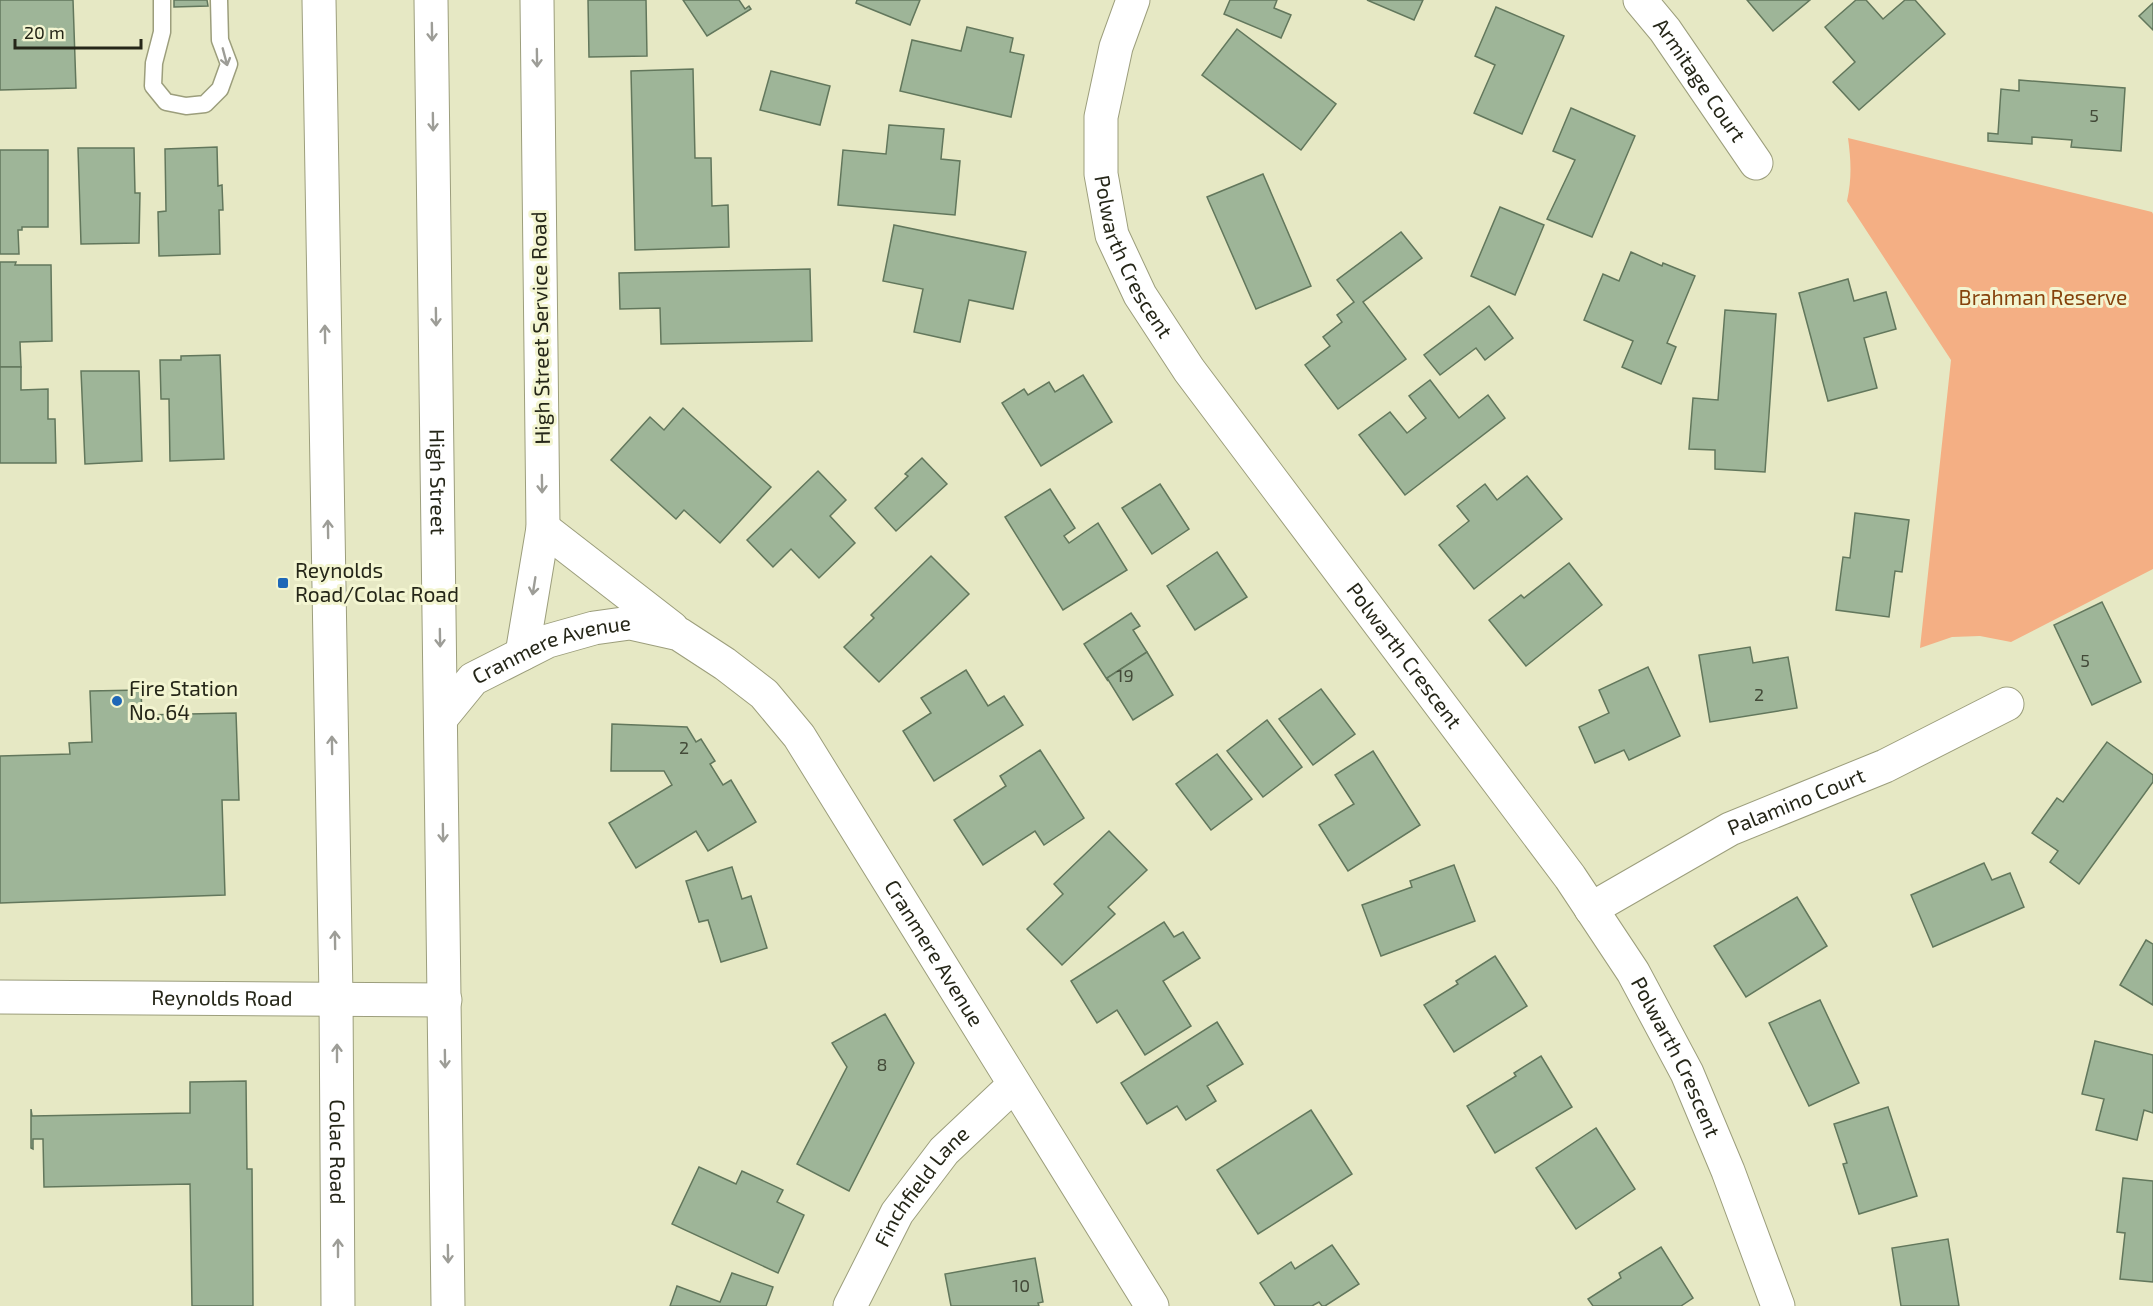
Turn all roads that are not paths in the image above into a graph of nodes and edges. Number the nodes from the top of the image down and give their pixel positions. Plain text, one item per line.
1 (162, 0) edge
2 (219, 0) edge
3 (319, 0) edge
4 (431, 0) edge
5 (537, 0) edge
6 (1133, 0) edge
7 (1640, 0) edge
8 (1755, 163) dead end
9 (543, 528) junction
10 (679, 633) junction
11 (522, 654) junction
12 (2007, 704) dead end
13 (442, 717) junction
14 (1591, 909) junction
15 (0, 997) edge
16 (336, 998) junction
17 (445, 1000) junction
18 (1014, 1085) junction
19 (338, 1306) edge
20 (448, 1306) edge
21 (850, 1306) edge
22 (1152, 1306) edge
23 (1778, 1306) edge

2 -> 1 lane
16 -> 3 main road
4 -> 13 main road, High Street
5 -> 9 main road, High Street Service Road
6 - 14 main road, Polwarth Crescent
7 - 8 main road, Armitage Court
9 - 10 main road, Cranmere Avenue
9 -> 11 main road, High Street Service Road
10 - 11 main road, Cranmere Avenue
10 - 18 main road, Cranmere Avenue
11 - 13 main road, Cranmere Avenue
12 - 14 main road, Palamino Court
13 -> 17 main road, High Street
14 - 23 main road, Polwarth Crescent
15 - 16 main road, Reynolds Road
16 - 17 main road, Reynolds Road
19 -> 16 main road, Colac Road
17 -> 20 main road
18 - 21 main road, Finchfield Lane
18 - 22 main road, Cranmere Avenue

